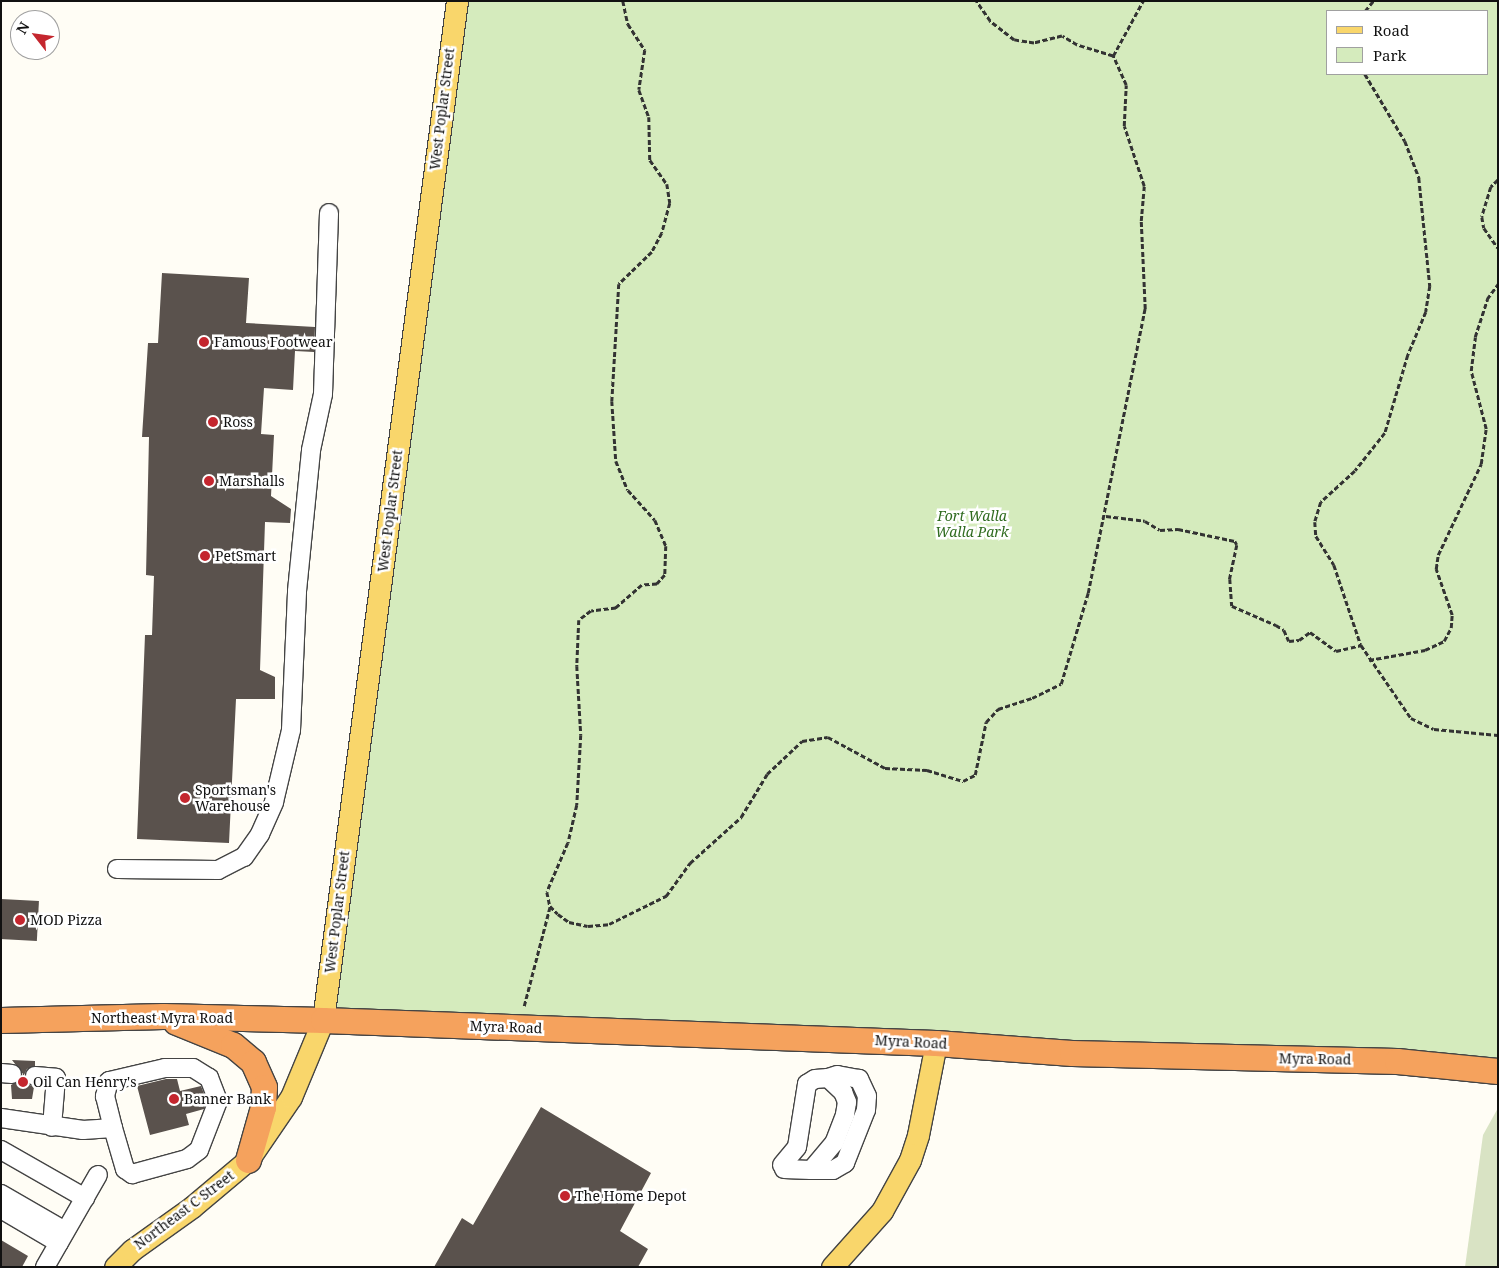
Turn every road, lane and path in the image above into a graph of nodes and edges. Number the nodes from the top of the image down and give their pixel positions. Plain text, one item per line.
1 (457, 1) edge
2 (623, 1) edge
3 (976, 1) edge
4 (1143, 1) edge
5 (1113, 56) junction
6 (1366, 75) edge
7 (1498, 180) edge
8 (329, 213) dead end
9 (1498, 248) edge
10 (1498, 284) edge
11 (1105, 516) junction
12 (1361, 645) junction
13 (1369, 660) junction
14 (1498, 735) edge
15 (117, 869) dead end
16 (550, 906) junction
17 (524, 1006) dead end
18 (163, 1016) junction
19 (1, 1020) edge
20 (323, 1020) junction
21 (936, 1043) junction
22 (1498, 1071) edge
23 (35, 1076) dead end
24 (1, 1118) edge
25 (52, 1127) junction
26 (113, 1128) junction
27 (1, 1150) edge
28 (248, 1160) junction
29 (811, 1170) joint
30 (98, 1175) dead end
31 (1, 1194) edge
32 (85, 1198) junction
33 (1, 1209) edge
34 (62, 1237) junction
35 (45, 1267) edge
36 (114, 1267) edge
37 (832, 1267) edge

1 - 20 main road, West Poplar Street
2 - 16 path
3 - 5 path
4 - 5 path
5 - 11 path
6 - 12 path
7 - 9 path
8 - 15 lane
10 - 13 path
11 - 12 path
11 - 16 path
12 - 13 path
13 - 14 path
16 - 17 path
18 - 19 highway, Northeast Myra Road
18 - 20 highway, Northeast Myra Road
18 - 28 highway
20 - 21 highway, Myra Road
20 - 28 main road, Northeast C Street
21 - 22 highway, Myra Road
21 - 37 main road
23 - 25 lane
24 - 25 lane
25 - 26 lane
26 - 26 lane
27 - 32 lane
28 - 36 main road, Northeast C Street
29 - 29 lane
30 - 32 lane
31 - 34 lane
32 - 34 lane
33 - 34 lane
34 - 35 lane

